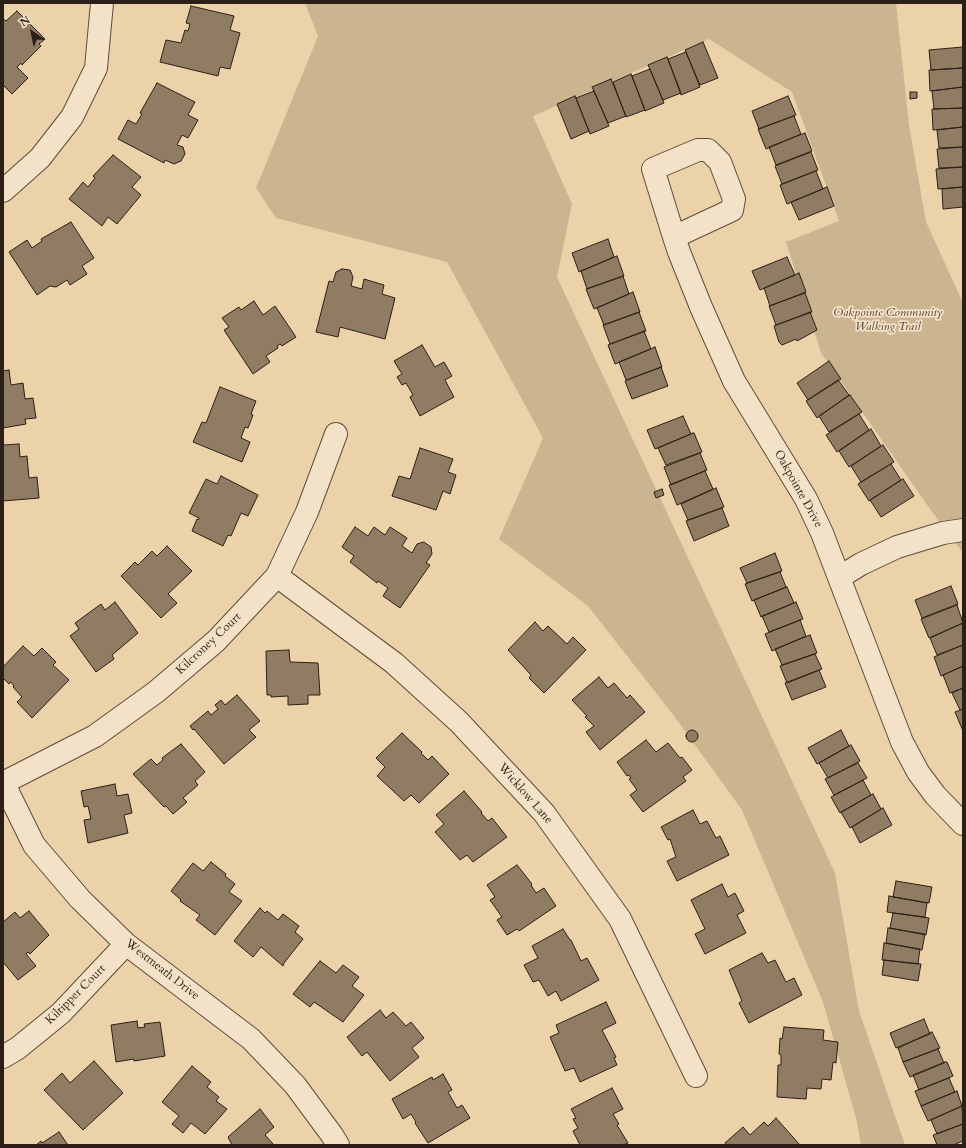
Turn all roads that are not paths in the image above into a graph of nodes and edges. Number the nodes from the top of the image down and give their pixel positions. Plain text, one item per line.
1 (102, 3) edge
2 (3, 191) edge
3 (674, 237) junction
4 (336, 434) dead end
5 (963, 530) edge
6 (277, 576) junction
7 (840, 577) junction
8 (3, 782) edge
9 (963, 824) edge
10 (126, 944) junction
11 (3, 1057) edge
12 (696, 1076) dead end
13 (338, 1145) edge

1 - 2 street
3 - 3 street, Oakpointe Drive
3 - 7 street, Oakpointe Drive
4 - 6 street, Kilcroney Court
5 - 7 street
6 - 8 street, Kilcroney Court
6 - 12 street, Wicklow Lane
7 - 9 street, Oakpointe Drive
8 - 10 street, Westmeath Drive
10 - 11 street, Kiltipper Court
10 - 13 street, Westmeath Drive

